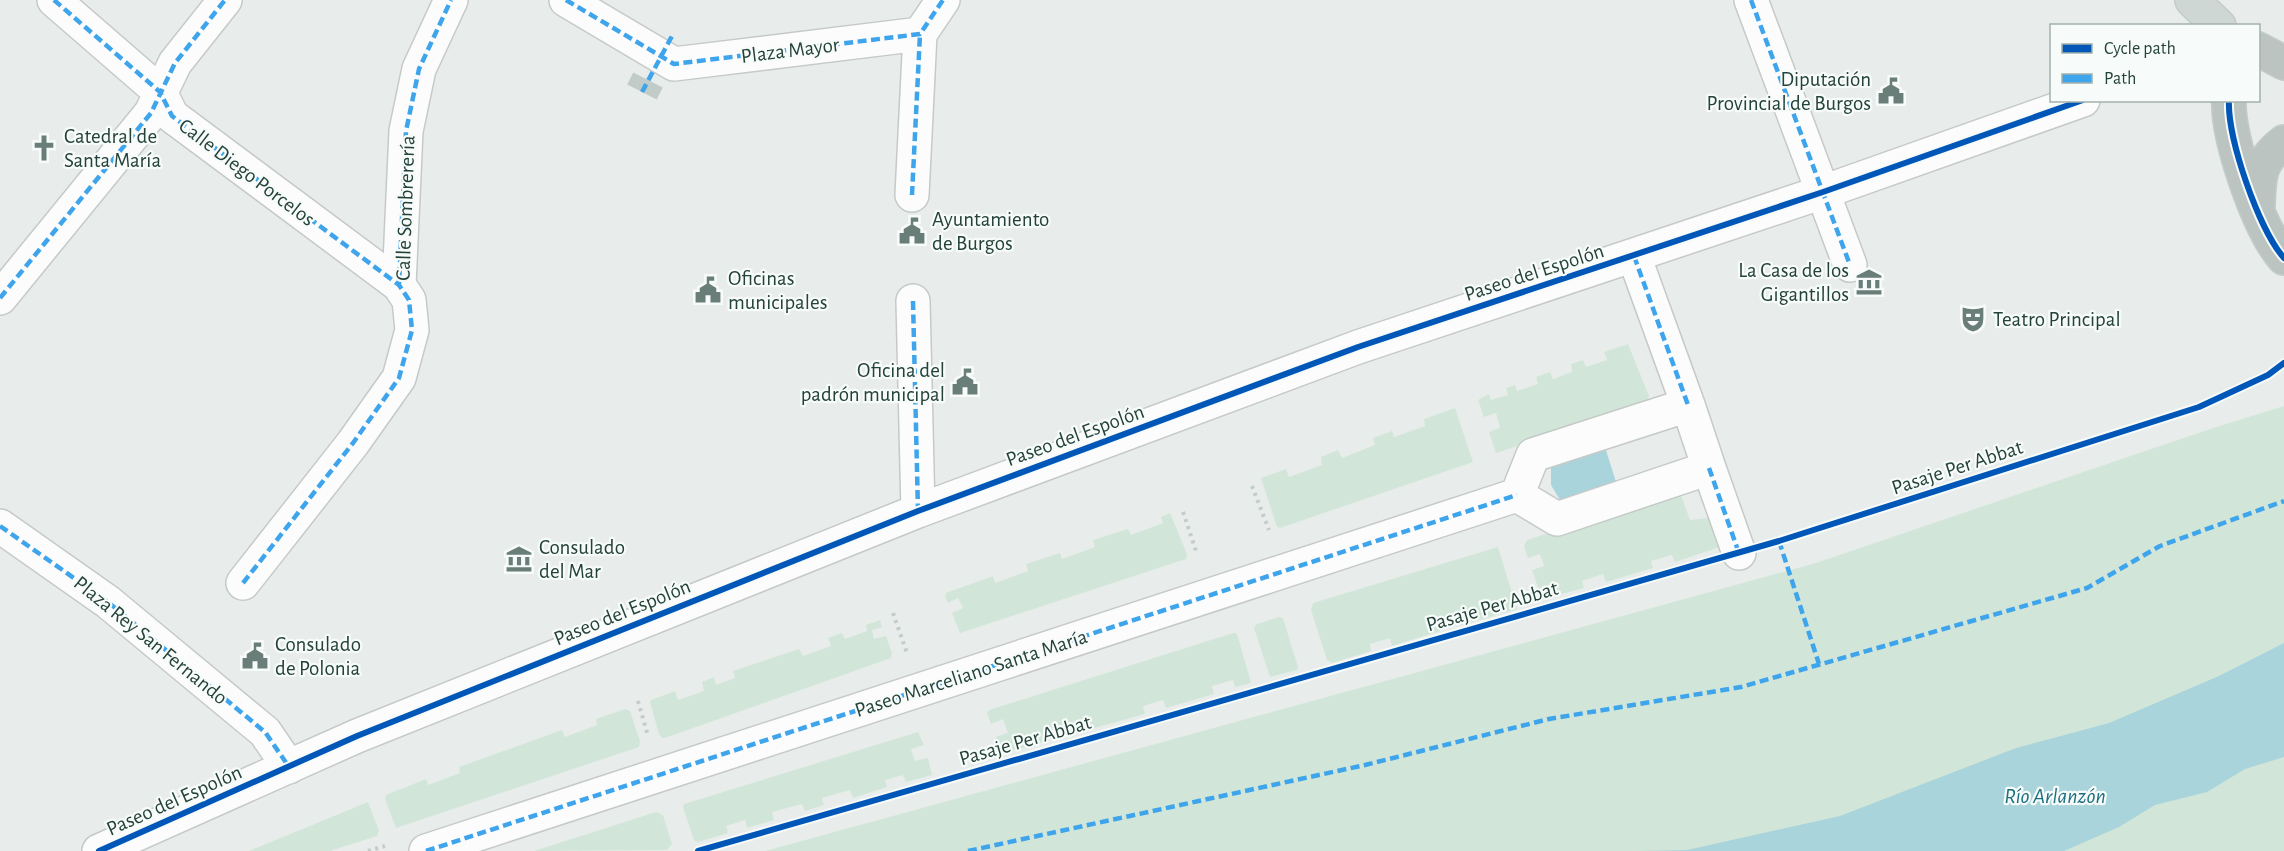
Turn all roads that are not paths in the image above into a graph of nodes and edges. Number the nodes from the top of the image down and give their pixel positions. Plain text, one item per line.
1 (54, 0) edge
2 (225, 0) edge
3 (451, 0) edge
4 (566, 0) edge
5 (943, 0) edge
6 (1751, 0) edge
7 (2192, 0) edge
8 (2217, 24) edge
9 (920, 34) junction
10 (2284, 34) edge
11 (2260, 44) edge
12 (2260, 50) edge
13 (2284, 63) edge
14 (160, 92) junction
15 (2077, 102) edge
16 (2229, 102) edge
17 (2284, 142) edge
18 (1823, 192) junction
19 (912, 195) dead end
20 (2258, 210) junction
21 (1634, 256) junction
22 (2284, 258) edge
23 (1850, 265) dead end
24 (399, 285) junction
25 (0, 298) edge
26 (913, 301) dead end
27 (1688, 405) junction
28 (1709, 468) junction
29 (1517, 495) junction
30 (918, 511) junction
31 (0, 526) edge
32 (1739, 552) dead end
33 (243, 583) dead end
34 (289, 767) junction
35 (99, 851) edge
36 (426, 851) edge

1 - 14 street, Calle Diego Porcelos
2 - 14 street
3 - 24 street, Calle Sombrerería
4 - 9 street, Plaza Mayor
5 - 9 street
6 - 18 street
7 - 8 main road
9 - 19 street
10 - 11 highway
12 - 13 highway
14 - 24 street, Calle Diego Porcelos
14 - 25 street
15 - 18 street, Paseo del Espolón
16 - 20 highway
17 - 20 highway
18 - 21 street, Paseo del Espolón
18 - 23 street
20 - 22 highway
21 - 27 street, Paseo del Espolón
21 - 30 street, Paseo del Espolón
24 - 33 street, Calle Sombrerería
26 - 30 street
27 - 28 street
27 - 29 street
28 - 29 street
28 - 32 street
29 - 36 street, Paseo Marceliano Santa María
30 - 34 street, Paseo del Espolón
31 - 34 street, Plaza Rey San Fernando
34 - 35 street, Paseo del Espolón

